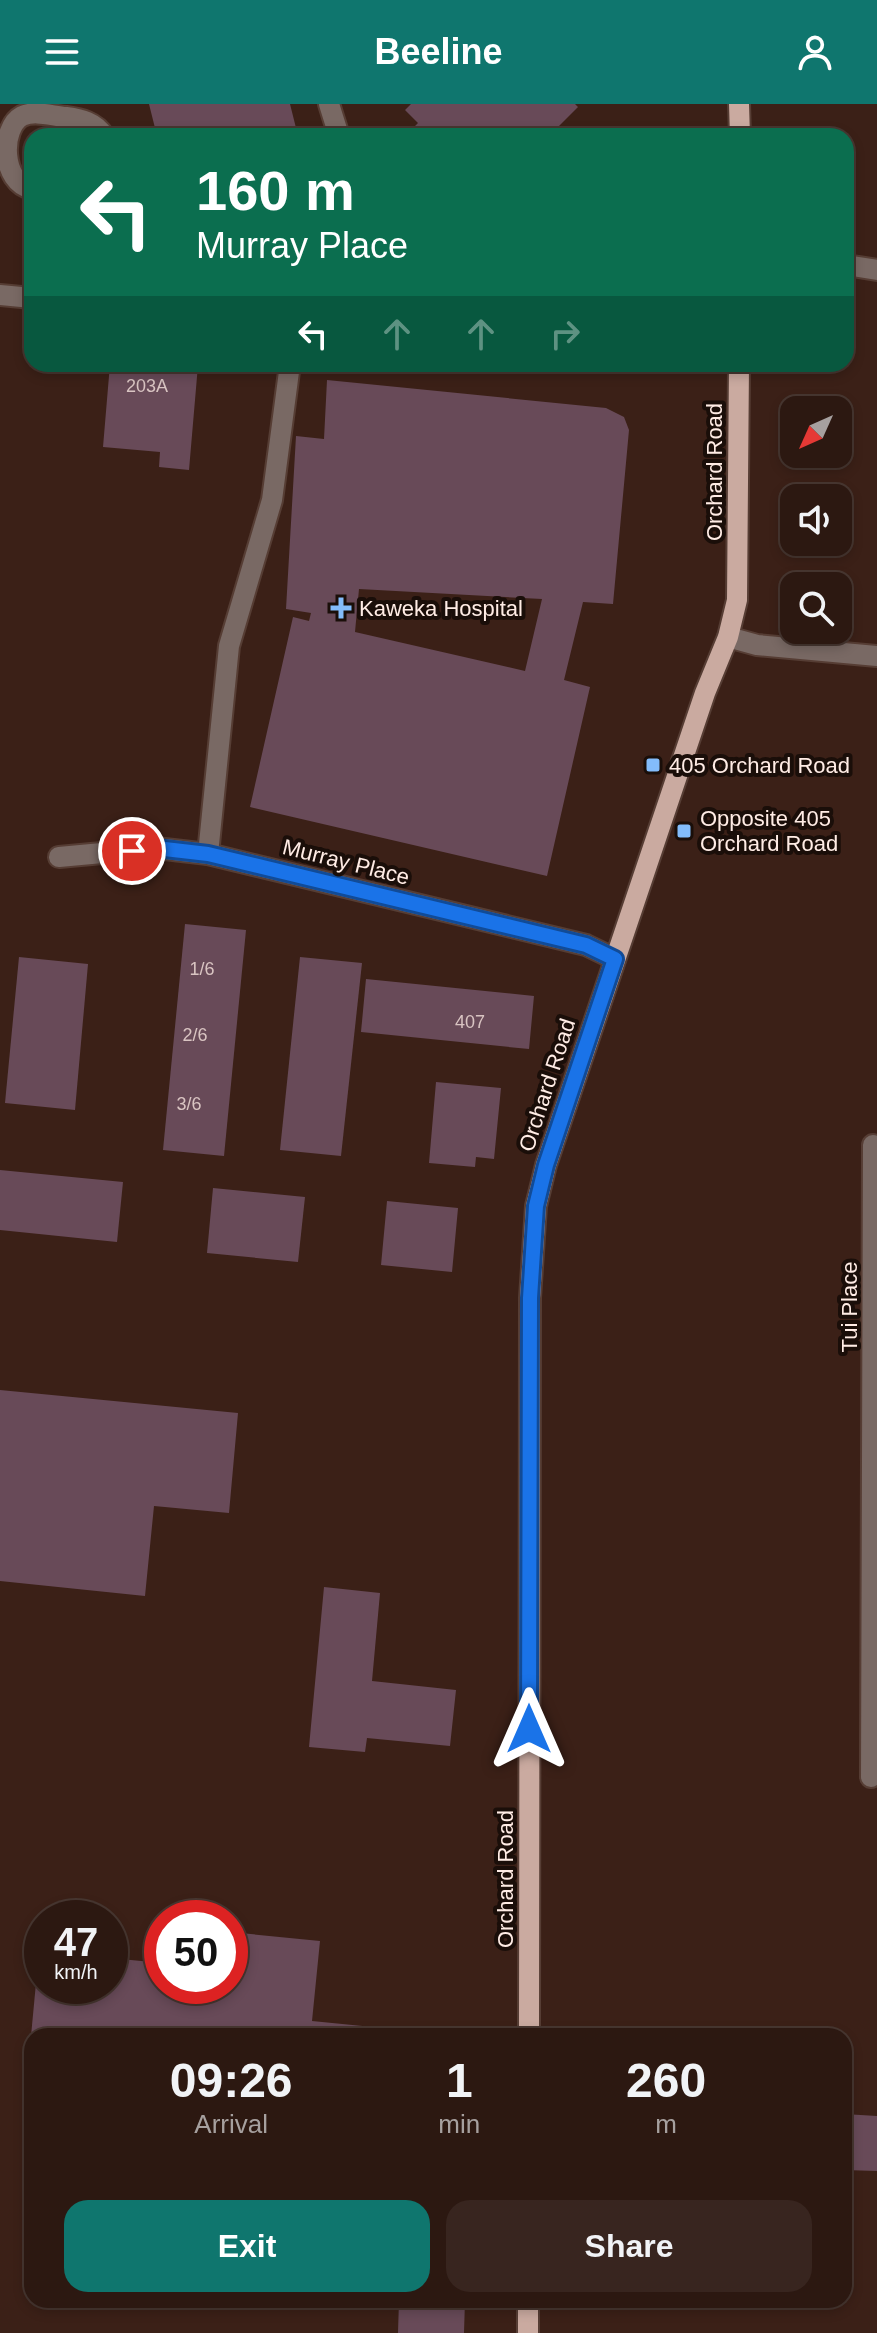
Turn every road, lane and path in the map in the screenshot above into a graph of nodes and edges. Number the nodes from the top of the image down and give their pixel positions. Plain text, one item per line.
1 (329, 104) edge
2 (739, 104) edge
3 (96, 128) edge
4 (336, 128) edge
5 (740, 128) edge
6 (24, 185) edge
7 (854, 266) edge
8 (877, 270) edge
9 (0, 295) edge
10 (24, 297) edge
11 (289, 372) edge
12 (739, 372) edge
13 (728, 637) junction
14 (877, 656) edge
15 (208, 854) junction
16 (59, 857) dead end
17 (615, 959) junction
18 (873, 1145) dead end
19 (875, 1469) edge
20 (871, 1777) dead end
21 (529, 2028) edge
22 (528, 2308) edge
23 (528, 2333) edge

1 - 4 street
2 - 5 main road
3 - 6 street
7 - 8 street
9 - 10 street
11 - 15 street
12 - 13 main road, Orchard Road
13 - 14 street
13 - 17 main road, Orchard Road
15 - 16 street, Murray Place
15 - 17 street, Murray Place
17 - 21 main road, Orchard Road
18 - 19 street, Tui Place
19 - 20 street, Tui Place
22 - 23 main road

